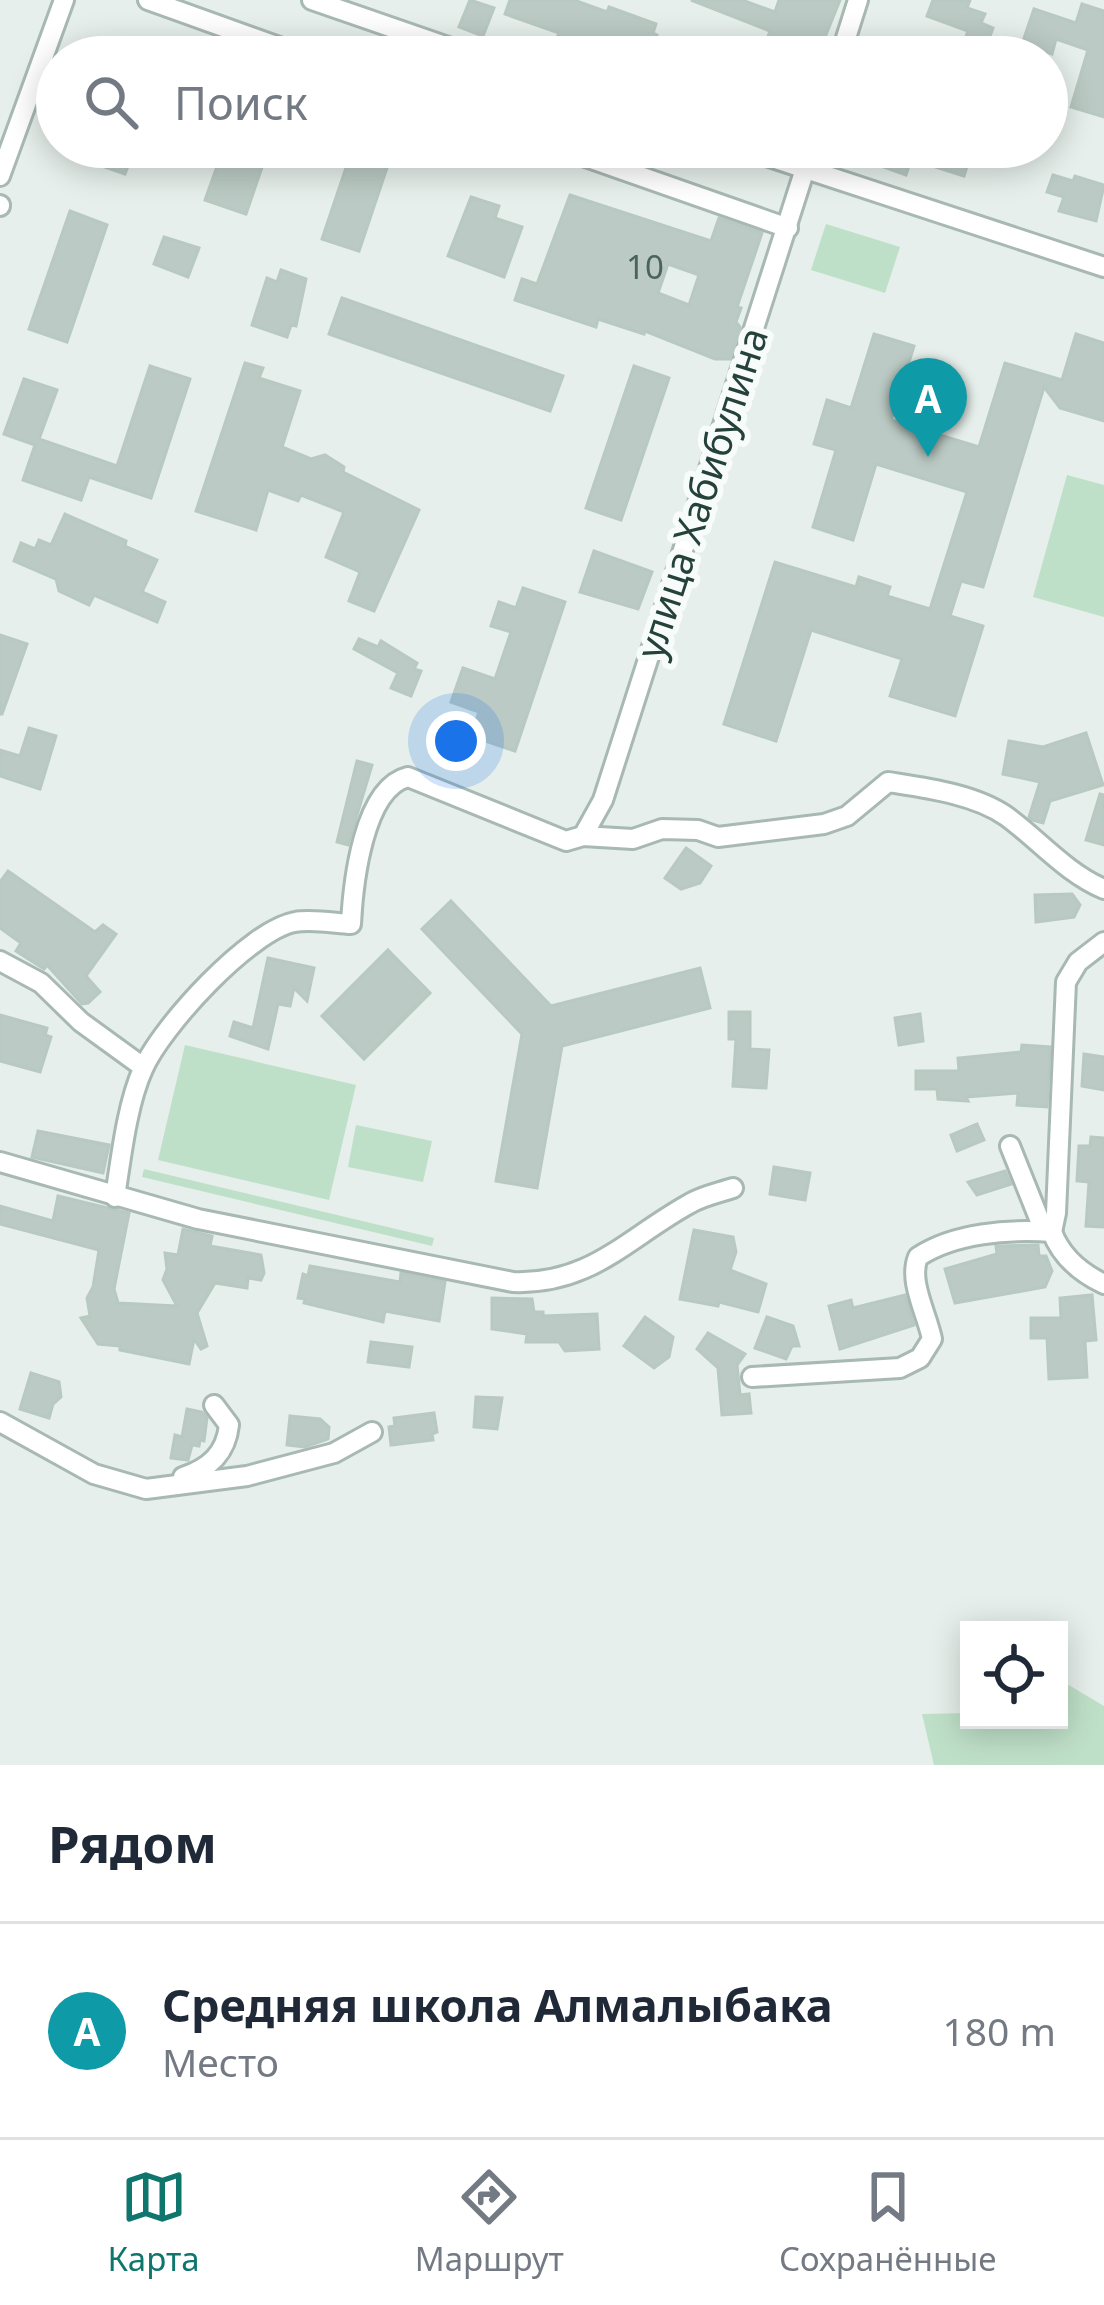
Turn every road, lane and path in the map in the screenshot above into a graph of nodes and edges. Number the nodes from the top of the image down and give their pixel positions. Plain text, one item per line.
1 (64, 0) edge
2 (148, 0) edge
3 (312, 0) edge
4 (858, 0) edge
5 (51, 36) edge
6 (248, 36) edge
7 (417, 36) edge
8 (847, 36) edge
9 (36, 77) edge
10 (617, 168) edge
11 (799, 168) edge
12 (805, 170) junction
13 (0, 176) edge
14 (788, 228) junction
15 (1104, 267) edge
16 (583, 836) junction
17 (1104, 889) edge
18 (1104, 942) edge
19 (0, 961) edge
20 (143, 1067) junction
21 (1010, 1146) dead end
22 (0, 1162) edge
23 (733, 1188) dead end
24 (115, 1197) junction
25 (1047, 1232) junction
26 (1104, 1284) edge
27 (752, 1377) dead end
28 (214, 1405) dead end
29 (0, 1422) edge
30 (372, 1432) dead end
31 (151, 1489) junction

1 - 5 street
2 - 6 street
3 - 7 street
4 - 8 street
9 - 13 street
10 - 14 street
11 - 12 street
12 - 14 street, улица Хабибулина
12 - 15 street
14 - 16 street, улица Хабибулина
16 - 17 street
16 - 20 street
18 - 25 street
19 - 20 street
20 - 24 street
21 - 25 street
22 - 24 street
23 - 24 street
25 - 26 street
25 - 27 street
28 - 31 street
29 - 31 street
30 - 31 street

